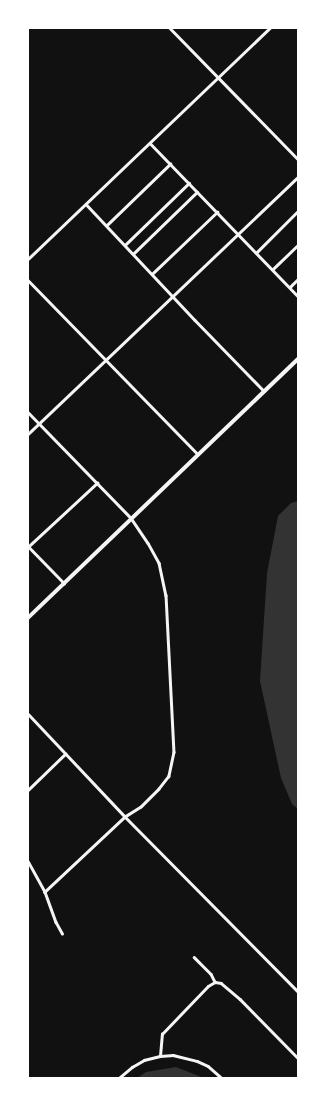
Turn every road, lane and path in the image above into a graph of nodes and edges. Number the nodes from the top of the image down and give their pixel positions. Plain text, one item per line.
1 (170, 28) edge
2 (270, 28) edge
3 (218, 77) junction
4 (150, 143) junction
5 (298, 159) edge
6 (170, 164) junction
7 (298, 177) edge
8 (189, 183) junction
9 (197, 192) junction
10 (86, 204) junction
11 (298, 211) edge
12 (217, 212) junction
13 (107, 225) junction
14 (239, 233) junction
15 (125, 245) junction
16 (298, 245) edge
17 (257, 252) junction
18 (133, 254) junction
19 (28, 259) edge
20 (273, 269) junction
21 (152, 274) junction
22 (298, 279) edge
23 (28, 280) edge
24 (290, 287) junction
25 (298, 296) edge
26 (173, 297) junction
27 (298, 359) edge
28 (107, 360) junction
29 (264, 390) junction
30 (28, 412) edge
31 (39, 424) junction
32 (28, 434) edge
33 (198, 454) junction
34 (97, 483) junction
35 (131, 518) junction
36 (28, 546) edge
37 (64, 583) junction
38 (28, 618) edge
39 (28, 714) edge
40 (65, 754) junction
41 (28, 790) edge
42 (125, 817) junction
43 (28, 861) edge
44 (45, 892) junction
45 (62, 933) dead end
46 (194, 957) dead end
47 (215, 982) junction
48 (298, 992) edge
49 (160, 1056) junction
50 (298, 1058) edge
51 (119, 1078) edge
52 (222, 1078) edge

1 - 3 street
2 - 3 street
3 - 4 street
3 - 5 street
4 - 6 street
4 - 10 street
6 - 8 street
6 - 13 street
7 - 14 street
8 - 9 street
8 - 15 street
9 - 12 street
9 - 18 street
10 - 13 street
10 - 19 street
11 - 17 street
12 - 14 street
12 - 21 street
13 - 15 street
14 - 17 street
14 - 26 street
15 - 18 street
16 - 20 street
17 - 20 street
18 - 21 street
20 - 24 street
21 - 26 street
22 - 24 street
23 - 28 street
24 - 25 street
26 - 28 street
26 - 29 street
27 - 29 main road
28 - 31 street
28 - 33 street
29 - 33 main road
30 - 31 street
31 - 32 street
31 - 34 street
33 - 35 main road
34 - 35 street
34 - 36 street
35 - 37 main road
35 - 42 street
36 - 37 street
37 - 38 main road
39 - 40 street
40 - 41 street
40 - 42 street
42 - 44 street
42 - 48 street
43 - 44 street
44 - 45 street
46 - 47 street
47 - 49 street
47 - 50 street
49 - 51 street
49 - 52 street

